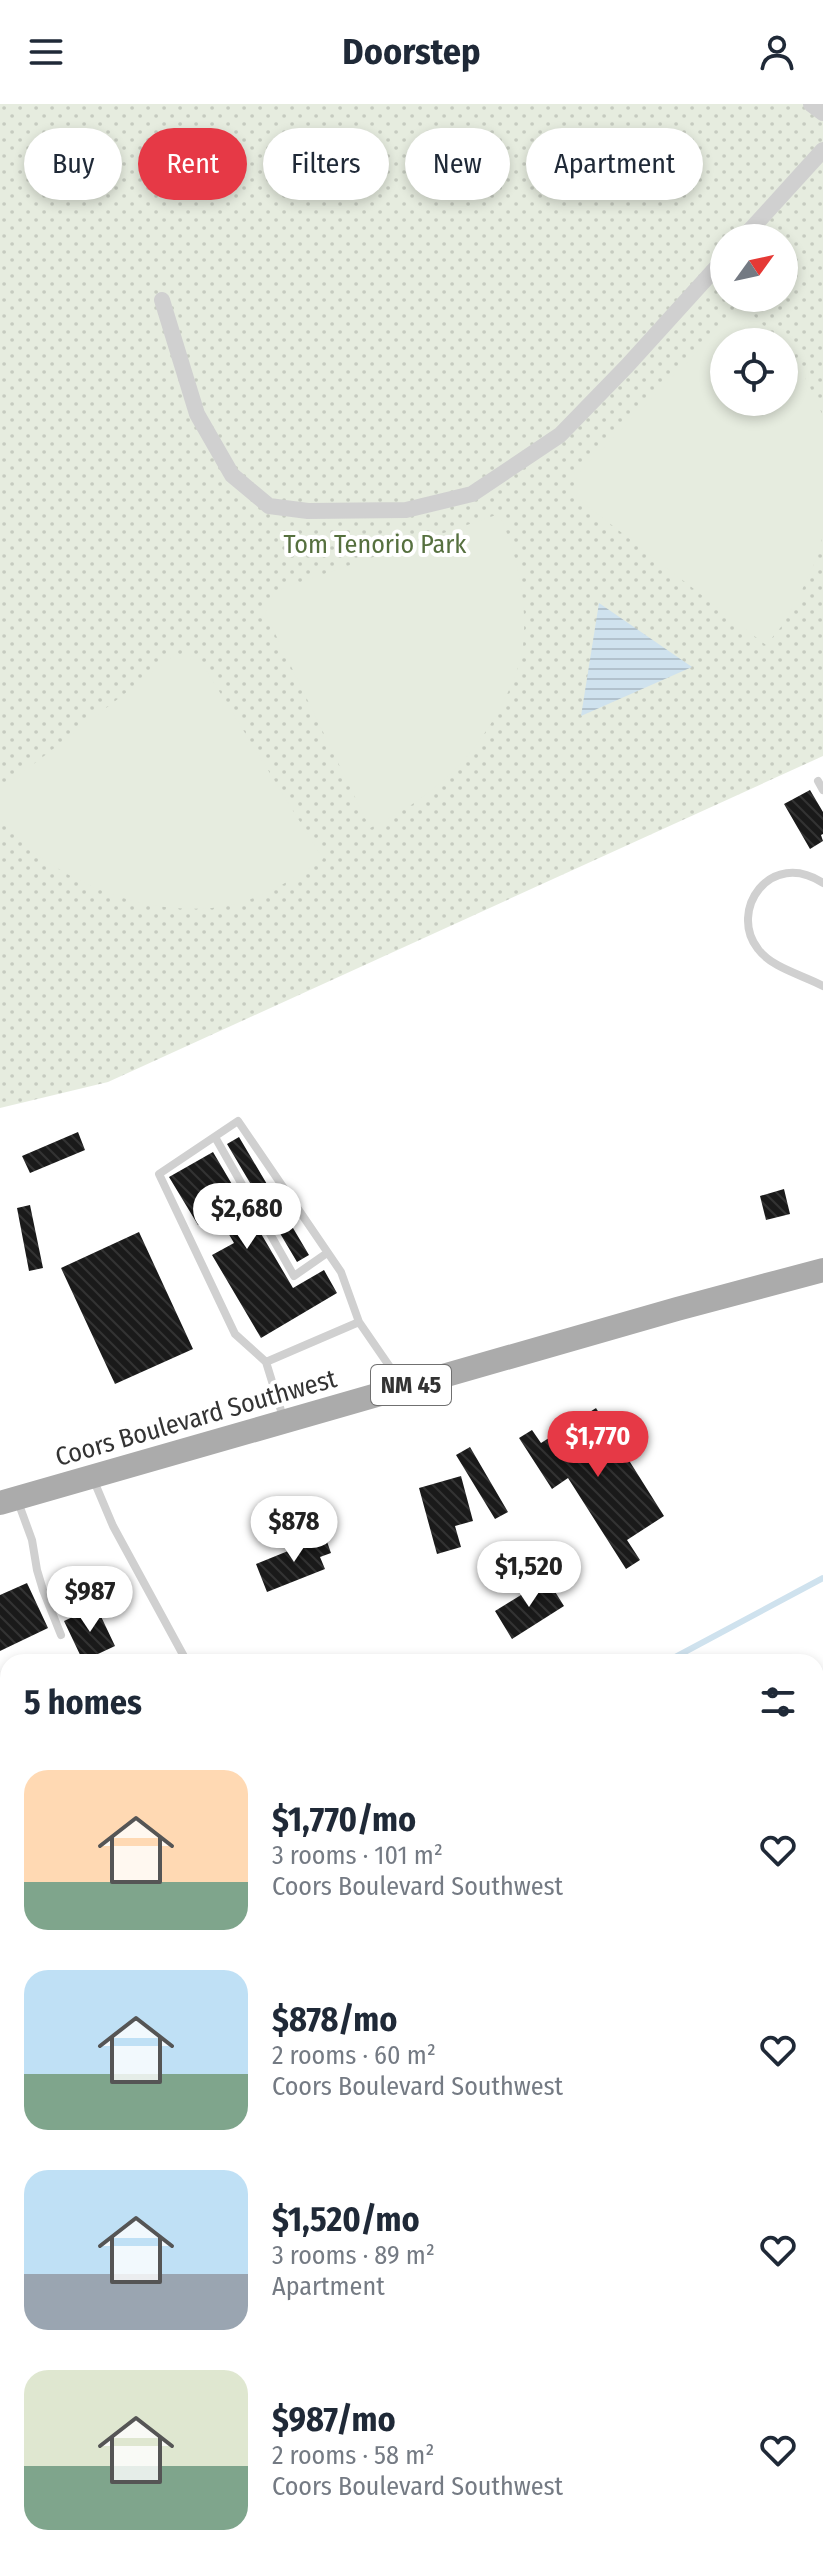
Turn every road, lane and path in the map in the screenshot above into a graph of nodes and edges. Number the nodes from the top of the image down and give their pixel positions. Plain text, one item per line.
1 (811, 104) edge
2 (823, 113) edge
3 (823, 150) edge
4 (756, 224) edge
5 (710, 274) edge
6 (162, 300) dead end
7 (818, 781) dead end
8 (823, 790) edge
9 (823, 883) edge
10 (823, 986) edge
11 (215, 1137) junction
12 (327, 1253) junction
13 (823, 1270) edge
14 (359, 1322) junction
15 (266, 1362) junction
16 (404, 1387) junction
17 (284, 1421) junction
18 (92, 1476) junction
19 (8, 1501) edge
20 (61, 1635) dead end
21 (183, 1654) edge

1 - 2 street
3 - 4 street
5 - 6 street
7 - 8 lane
9 - 10 lane
11 - 12 lane
11 - 12 lane
11 - 15 lane
12 - 14 lane
13 - 16 main road, Coors Boulevard Southwest / NM 45
14 - 15 lane
14 - 16 lane
15 - 17 lane
16 - 17 main road, Coors Boulevard Southwest / NM 45
17 - 18 main road, Coors Boulevard Southwest / NM 45
18 - 19 main road, Coors Boulevard Southwest / NM 45
18 - 21 lane
19 - 20 lane

